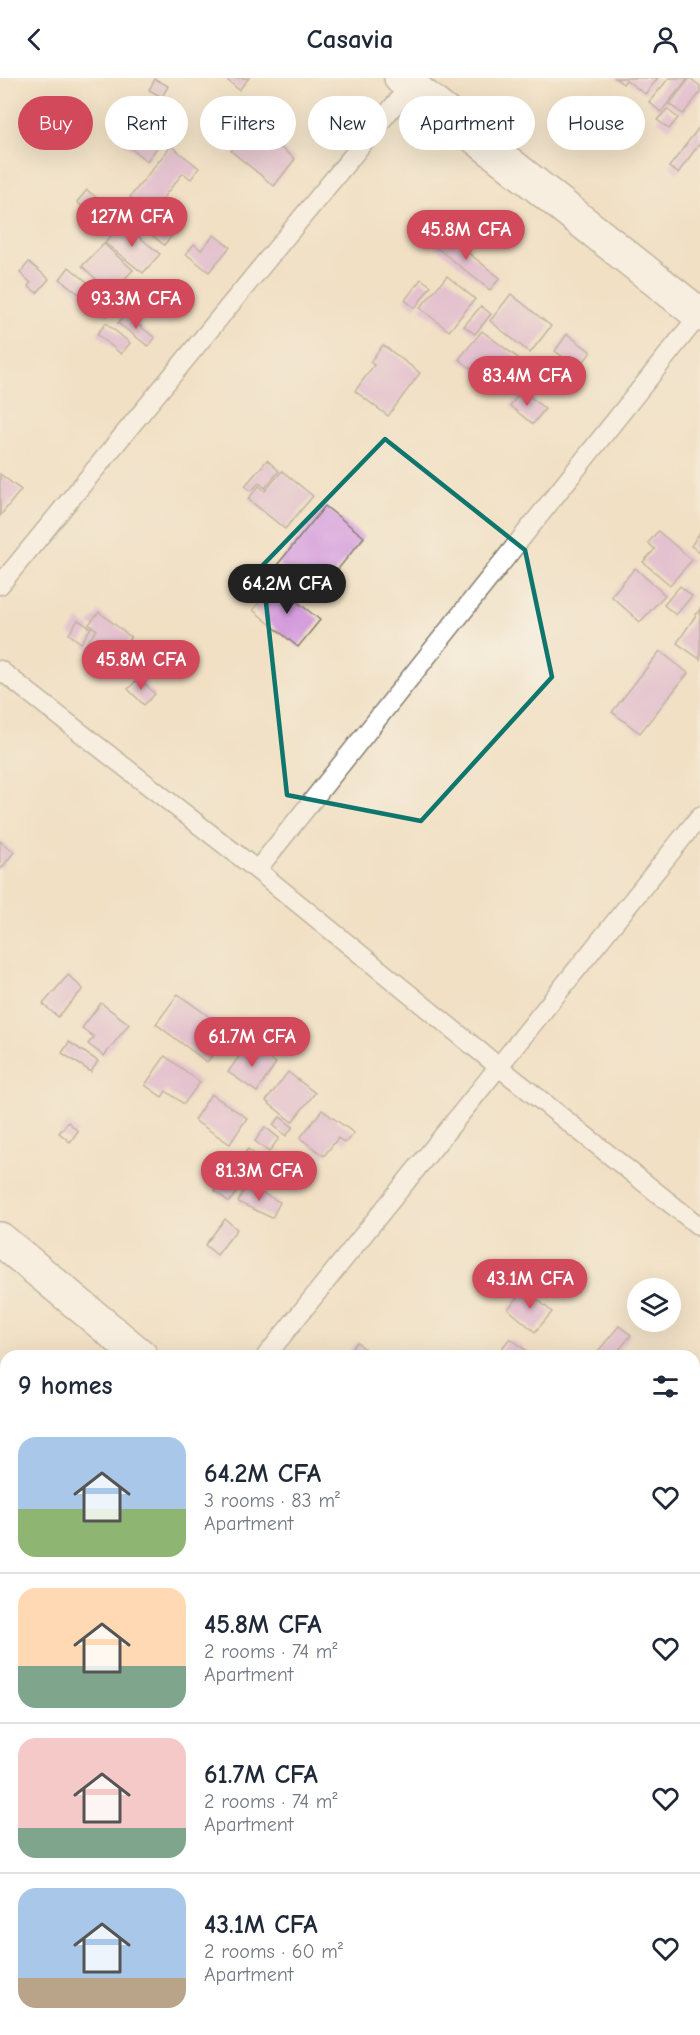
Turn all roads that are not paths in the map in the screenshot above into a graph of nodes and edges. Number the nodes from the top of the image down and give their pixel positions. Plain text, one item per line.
1 (409, 80) edge
2 (700, 315) edge
3 (0, 585) edge
4 (0, 670) edge
5 (700, 816) edge
6 (257, 870) junction
7 (499, 1067) junction
8 (700, 1227) edge
9 (0, 1239) edge
10 (134, 1350) edge
11 (271, 1350) edge

1 - 2 street
1 - 3 lane
2 - 6 lane
4 - 6 lane
5 - 7 lane
6 - 7 lane
7 - 8 lane
7 - 11 lane
9 - 10 street

